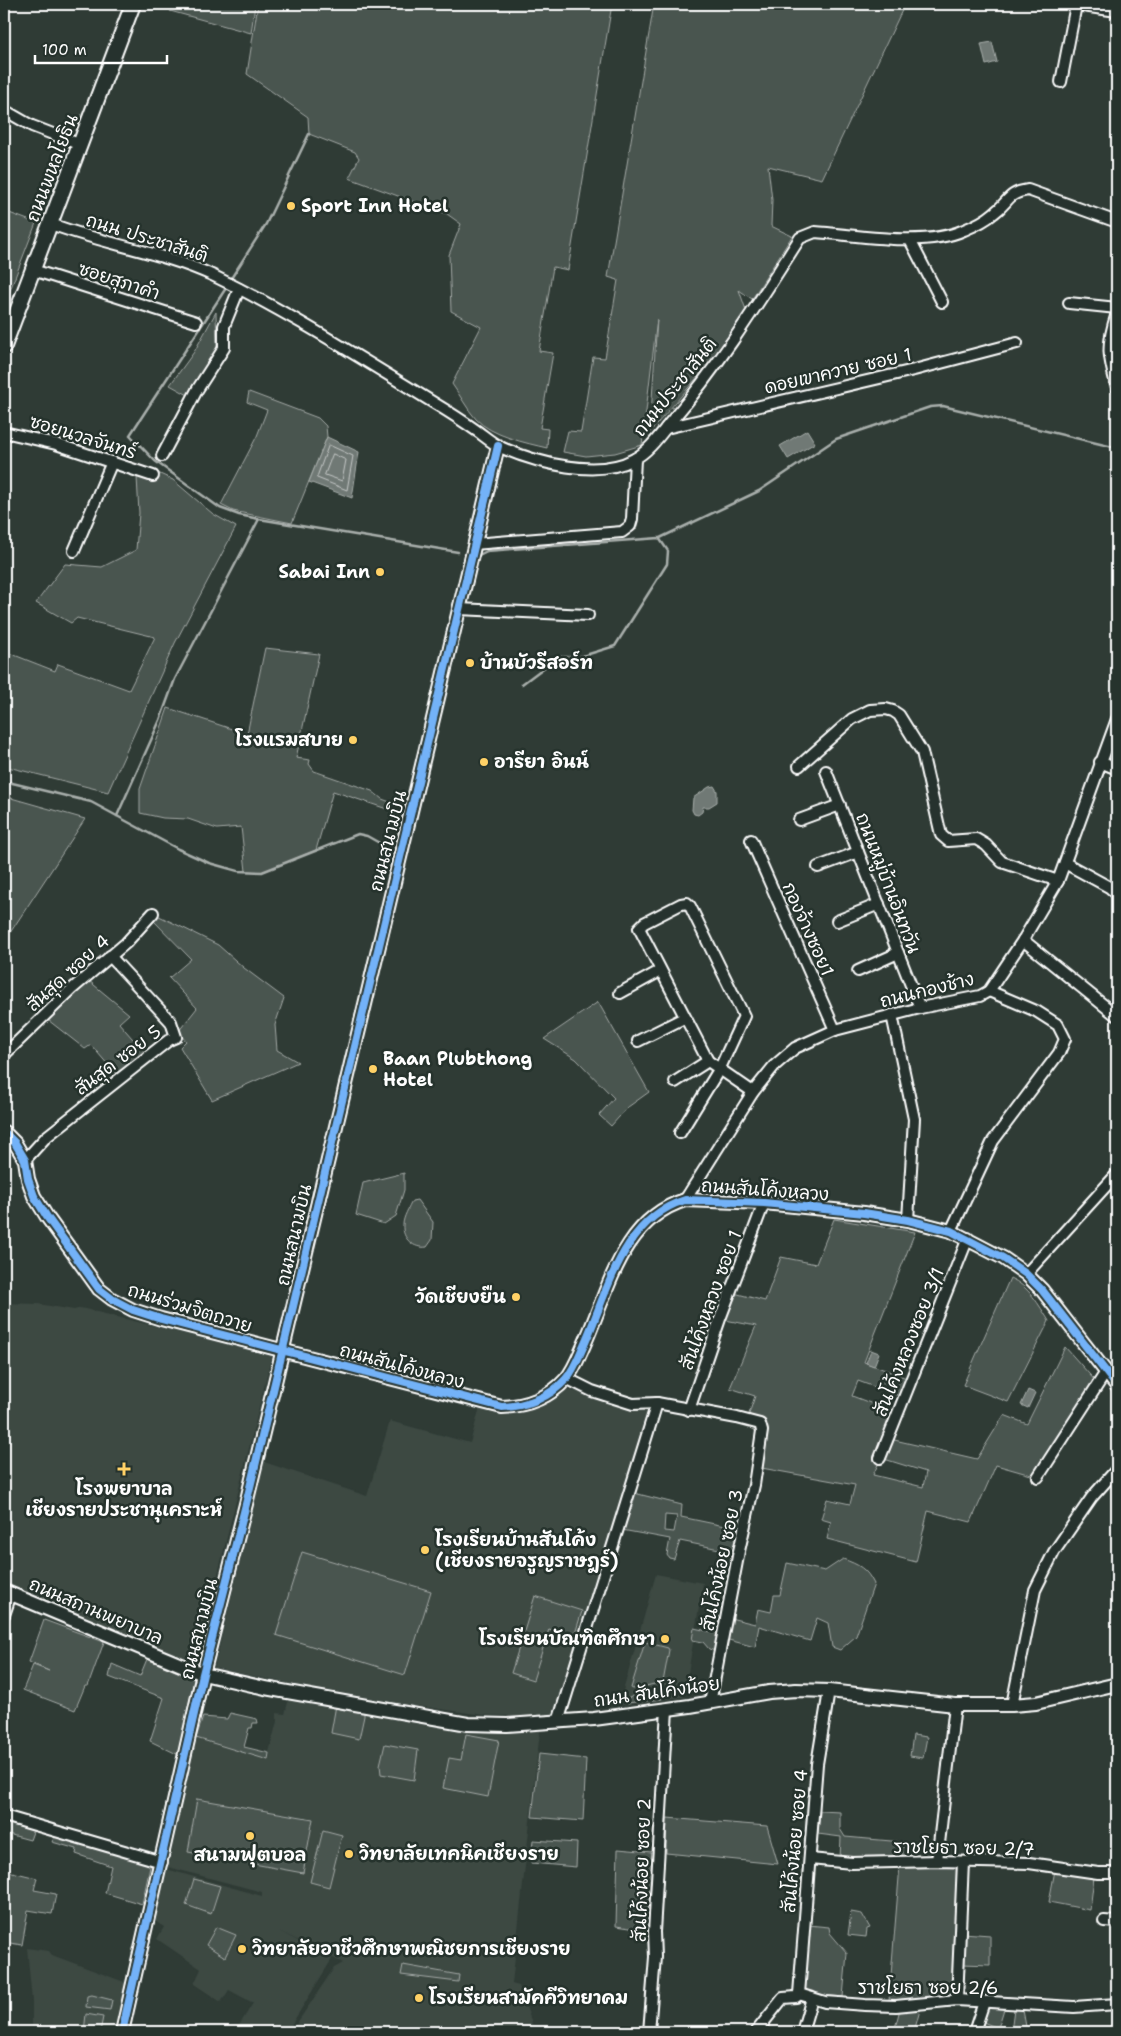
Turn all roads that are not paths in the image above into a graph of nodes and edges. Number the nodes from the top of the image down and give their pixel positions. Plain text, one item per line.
1 (133, 4) edge
2 (1117, 11) edge
3 (1061, 82) dead end
4 (4, 110) edge
5 (81, 145) junction
6 (1117, 222) edge
7 (51, 224) junction
8 (910, 240) junction
9 (33, 270) junction
10 (232, 286) junction
11 (942, 302) dead end
12 (1069, 303) dead end
13 (1117, 308) edge
14 (1117, 313) edge
15 (196, 322) dead end
16 (1017, 343) dead end
17 (4, 346) edge
18 (1117, 388) edge
19 (666, 428) junction
20 (4, 432) edge
21 (498, 446) junction
22 (162, 456) dead end
23 (635, 459) junction
24 (112, 462) junction
25 (153, 476) dead end
26 (474, 544) junction
27 (74, 551) dead end
28 (459, 609) junction
29 (588, 615) dead end
30 (1117, 719) edge
31 (1100, 762) junction
32 (799, 766) dead end
33 (1117, 769) edge
34 (826, 771) dead end
35 (840, 805) junction
36 (799, 820) dead end
37 (751, 840) dead end
38 (858, 852) junction
39 (1065, 863) junction
40 (818, 867) dead end
41 (1058, 881) junction
42 (1117, 894) edge
43 (879, 904) junction
44 (153, 913) dead end
45 (837, 921) dead end
46 (1022, 940) junction
47 (898, 953) junction
48 (110, 956) junction
49 (660, 971) junction
50 (858, 971) dead end
51 (989, 991) junction
52 (620, 993) dead end
53 (920, 1008) junction
54 (892, 1015) junction
55 (1117, 1016) edge
56 (684, 1018) junction
57 (834, 1030) junction
58 (638, 1041) dead end
59 (4, 1055) edge
60 (708, 1061) junction
61 (720, 1068) junction
62 (674, 1082) dead end
63 (753, 1092) junction
64 (4, 1132) edge
65 (680, 1132) dead end
66 (25, 1160) junction
67 (1117, 1174) edge
68 (686, 1200) junction
69 (764, 1203) junction
70 (908, 1220) junction
71 (951, 1231) junction
72 (968, 1238) junction
73 (1026, 1274) junction
74 (282, 1351) junction
75 (1106, 1372) junction
76 (566, 1378) junction
77 (1117, 1386) edge
78 (657, 1403) junction
79 (689, 1410) junction
80 (880, 1458) dead end
81 (1117, 1469) edge
82 (1038, 1477) dead end
83 (7, 1593) edge
84 (4, 1615) edge
85 (203, 1674) junction
86 (1117, 1684) edge
87 (829, 1691) junction
88 (710, 1703) junction
89 (955, 1704) junction
90 (1012, 1705) junction
91 (667, 1710) junction
92 (558, 1722) junction
93 (4, 1816) edge
94 (810, 1859) junction
95 (937, 1861) junction
96 (162, 1862) junction
97 (963, 1862) junction
98 (1117, 1873) edge
99 (1104, 1921) dead end
100 (1117, 1922) edge
101 (799, 1994) junction
102 (812, 1998) junction
103 (957, 2000) junction
104 (984, 2002) junction
105 (1117, 2004) edge
106 (122, 2032) edge
107 (649, 2032) edge
108 (756, 2032) edge
109 (802, 2032) edge
110 (974, 2032) edge

1 - 5 main road, ถนนพหลโยธิน
2 - 3 street
4 - 5 street
5 - 7 main road, ถนนพหลโยธิน
6 - 8 street, ถนนประชาสันติ
7 - 9 main road, ถนนพหลโยธิน
7 - 10 street, ถนน ประชาสันติ
8 - 11 street
8 - 19 street, ถนนประชาสันติ
9 - 15 street, ซอยสุภาคำ
9 - 17 main road, ถนนพหลโยธิน
10 - 21 street, ถนนประชาสันติ
10 - 22 street
12 - 13 street
14 - 18 street
16 - 19 street, ดอยเขาควาย ซอย 1
19 - 23 street, ถนนประชาสันติ
20 - 24 street, ซอยนวลจันทร์
21 - 23 street, ถนนประชาสันติ
21 - 26 street, ถนนสนามบิน
23 - 26 street
24 - 25 street, ซอยนวลจันทร์
24 - 27 street
26 - 28 street, ถนนสนามบิน
28 - 29 street
28 - 74 street, ถนนสนามบิน
30 - 31 street, ถนนกองช้าง
31 - 33 street
31 - 39 street, ถนนกองช้าง
32 - 41 street
34 - 35 street, ถนนหมู่บ้านอินทวัน
35 - 36 street
35 - 38 street, ถนนหมู่บ้านอินทวัน
37 - 57 street, กองจ้างซอย1
38 - 40 street
38 - 43 street, ถนนหมู่บ้านอินทวัน
39 - 41 street, ถนนกองช้าง
39 - 42 street
41 - 46 street, ถนนกองช้าง
43 - 45 street
43 - 47 street, ถนนหมู่บ้านอินทวัน
44 - 48 street, สันสุด ซอย 4
46 - 51 street, ถนนกองช้าง
46 - 55 street
47 - 50 street
47 - 53 street, ถนนหมู่บ้านอินทวัน
48 - 59 street, สันสุด ซอย 4
48 - 66 street, สันสุด ซอย 5
49 - 52 street
49 - 56 street
49 - 61 street
51 - 53 street, ถนนกองช้าง
51 - 71 street
53 - 54 street, ถนนกองช้าง
54 - 57 street, ถนนกองช้าง
54 - 70 street
56 - 58 street
56 - 60 street
57 - 63 street, ถนนกองช้าง
60 - 61 street
60 - 62 street
61 - 63 street
61 - 65 street
63 - 68 street, ถนนกองช้าง
64 - 66 street, ถนนร่วมจิตถวาย
66 - 74 street, ถนนร่วมจิตถวาย
67 - 73 street
68 - 69 street, ถนนสันโค้งหลวง
68 - 76 street, ถนนสันโค้งหลวง
69 - 70 street, ถนนสันโค้งหลวง
69 - 79 street, สันโค้งหลวง ซอย 1
70 - 71 street, ถนนสันโค้งหลวง
71 - 72 street, ถนนสันโค้งหลวง
72 - 73 street, ถนนสันโค้งหลวง
72 - 80 street, สันโค้งหลวงซอย 3/1
73 - 75 street, ถนนสันโค้งหลวง
74 - 76 street, ถนนสันโค้งหลวง
74 - 85 street, ถนนสนามบิน
75 - 77 street, ถนนสันโค้งหลวง
75 - 82 street
76 - 78 street
78 - 79 street
78 - 92 street
79 - 88 street, สันโค้งน้อย ซอย 3
81 - 90 street
83 - 84 street
83 - 85 street, ถนนสถานพยาบาล
85 - 92 street, ถนน สันโค้งน้อย
85 - 96 street, ถนนสนามบิน
86 - 90 street, ถนน สันโค้งน้อย
87 - 88 street, ถนน สันโค้งน้อย
87 - 89 street, ถนน สันโค้งน้อย
87 - 94 street, สันโค้งน้อย ซอย 4
88 - 91 street, ถนน สันโค้งน้อย
89 - 90 street, ถนน สันโค้งน้อย
89 - 95 street
91 - 92 street, ถนน สันโค้งน้อย
91 - 107 street, สันโค้งน้อย ซอย 2
93 - 96 street
94 - 95 street, ราชโยธา ซอย 2/7
94 - 101 street, สันโค้งน้อย ซอย 4
95 - 97 street, ราชโยธา ซอย 2/7
96 - 106 street, ถนนสนามบิน
97 - 98 street, ราชโยธา ซอย 2/7
97 - 103 street
99 - 100 street
101 - 102 street, ราชโยธา ซอย 2/6
101 - 108 street
102 - 103 street, ราชโยธา ซอย 2/6
102 - 109 street
103 - 104 street, ราชโยธา ซอย 2/6
104 - 105 street, ราชโยธา ซอย 2/6
104 - 110 street

